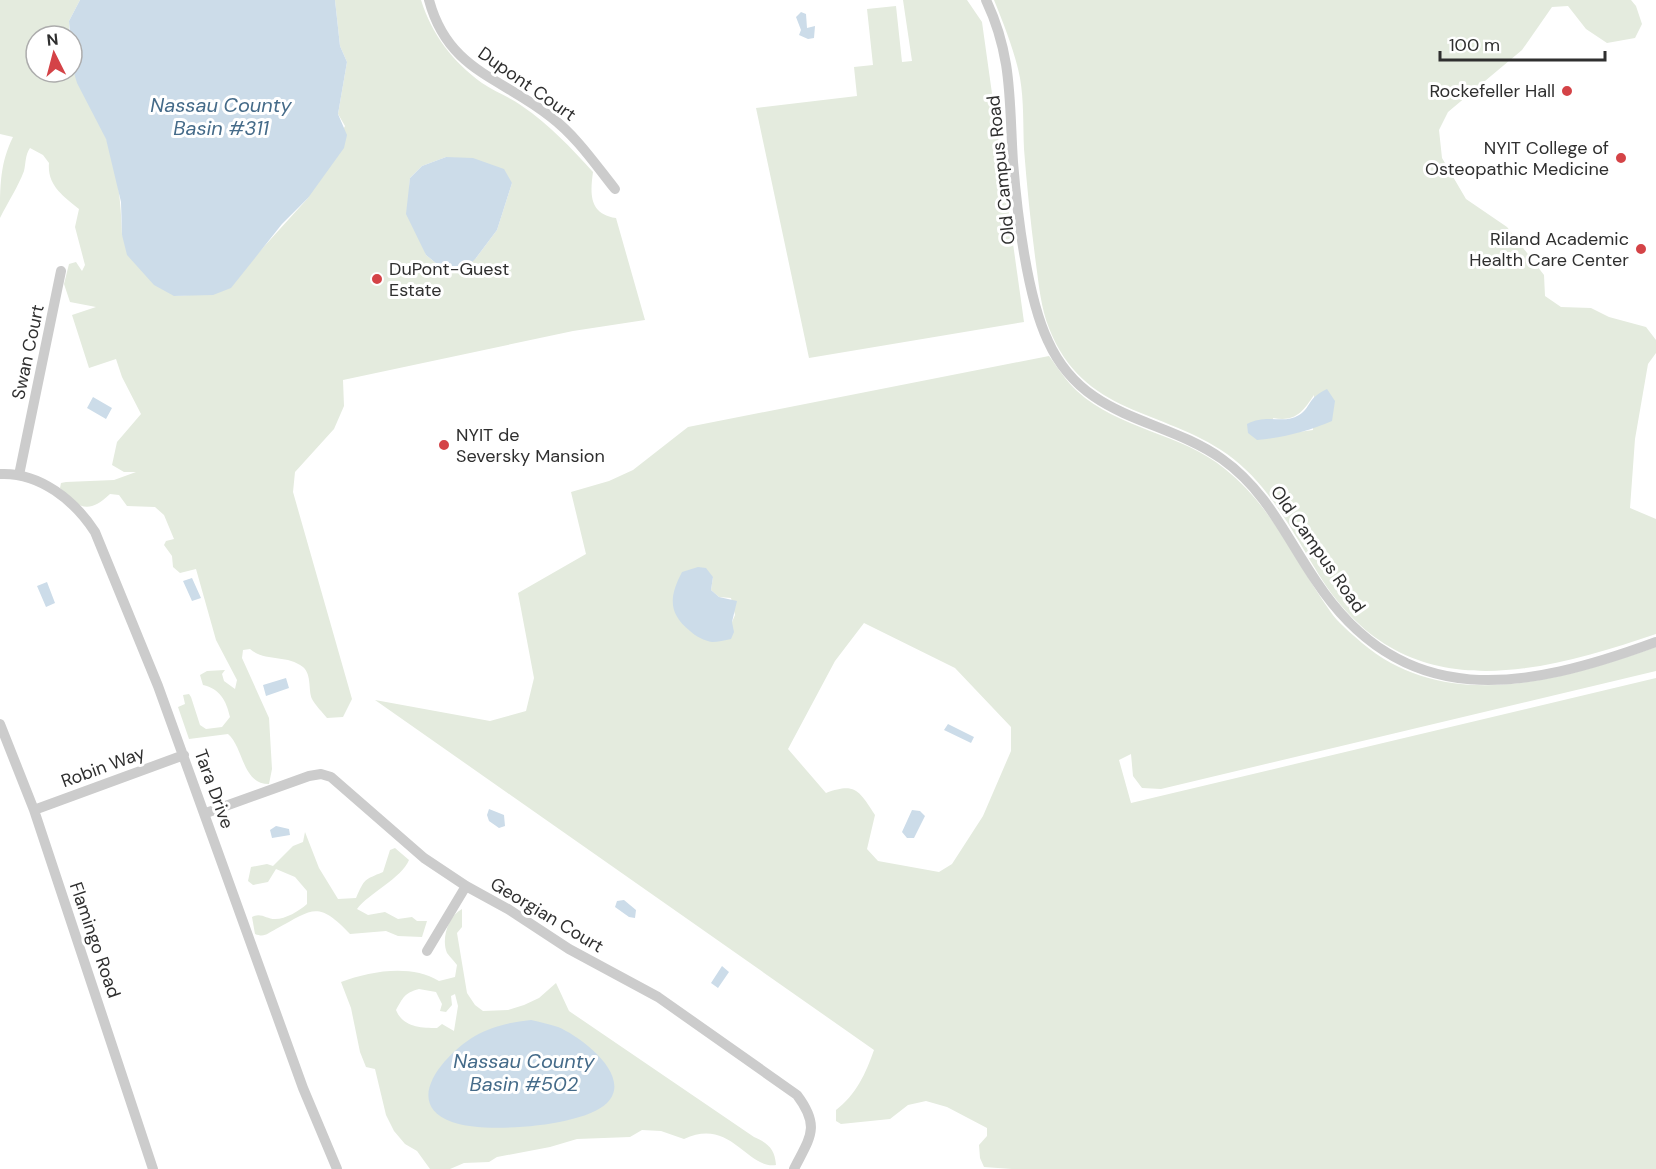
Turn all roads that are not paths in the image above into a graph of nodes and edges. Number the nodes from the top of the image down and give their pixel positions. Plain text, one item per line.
1 (429, 0) edge
2 (986, 0) edge
3 (615, 189) dead end
4 (61, 271) dead end
5 (0, 474) edge
6 (19, 475) junction
7 (1656, 642) edge
8 (0, 724) edge
9 (184, 755) junction
10 (34, 810) junction
11 (206, 813) junction
12 (466, 886) junction
13 (427, 951) dead end
14 (153, 1169) edge
15 (337, 1169) edge
16 (794, 1169) edge

1 - 3 street, Dupont Court
2 - 7 street, Old Campus Road
4 - 6 street, Swan Court
5 - 6 street, Tara Drive
6 - 9 street, Tara Drive
8 - 10 street, Flamingo Road
9 - 10 street, Robin Way
9 - 11 street, Tara Drive
10 - 14 street, Flamingo Road
11 - 12 street, Georgian Court
11 - 15 street, Tara Drive
12 - 13 street
12 - 16 street, Georgian Court

